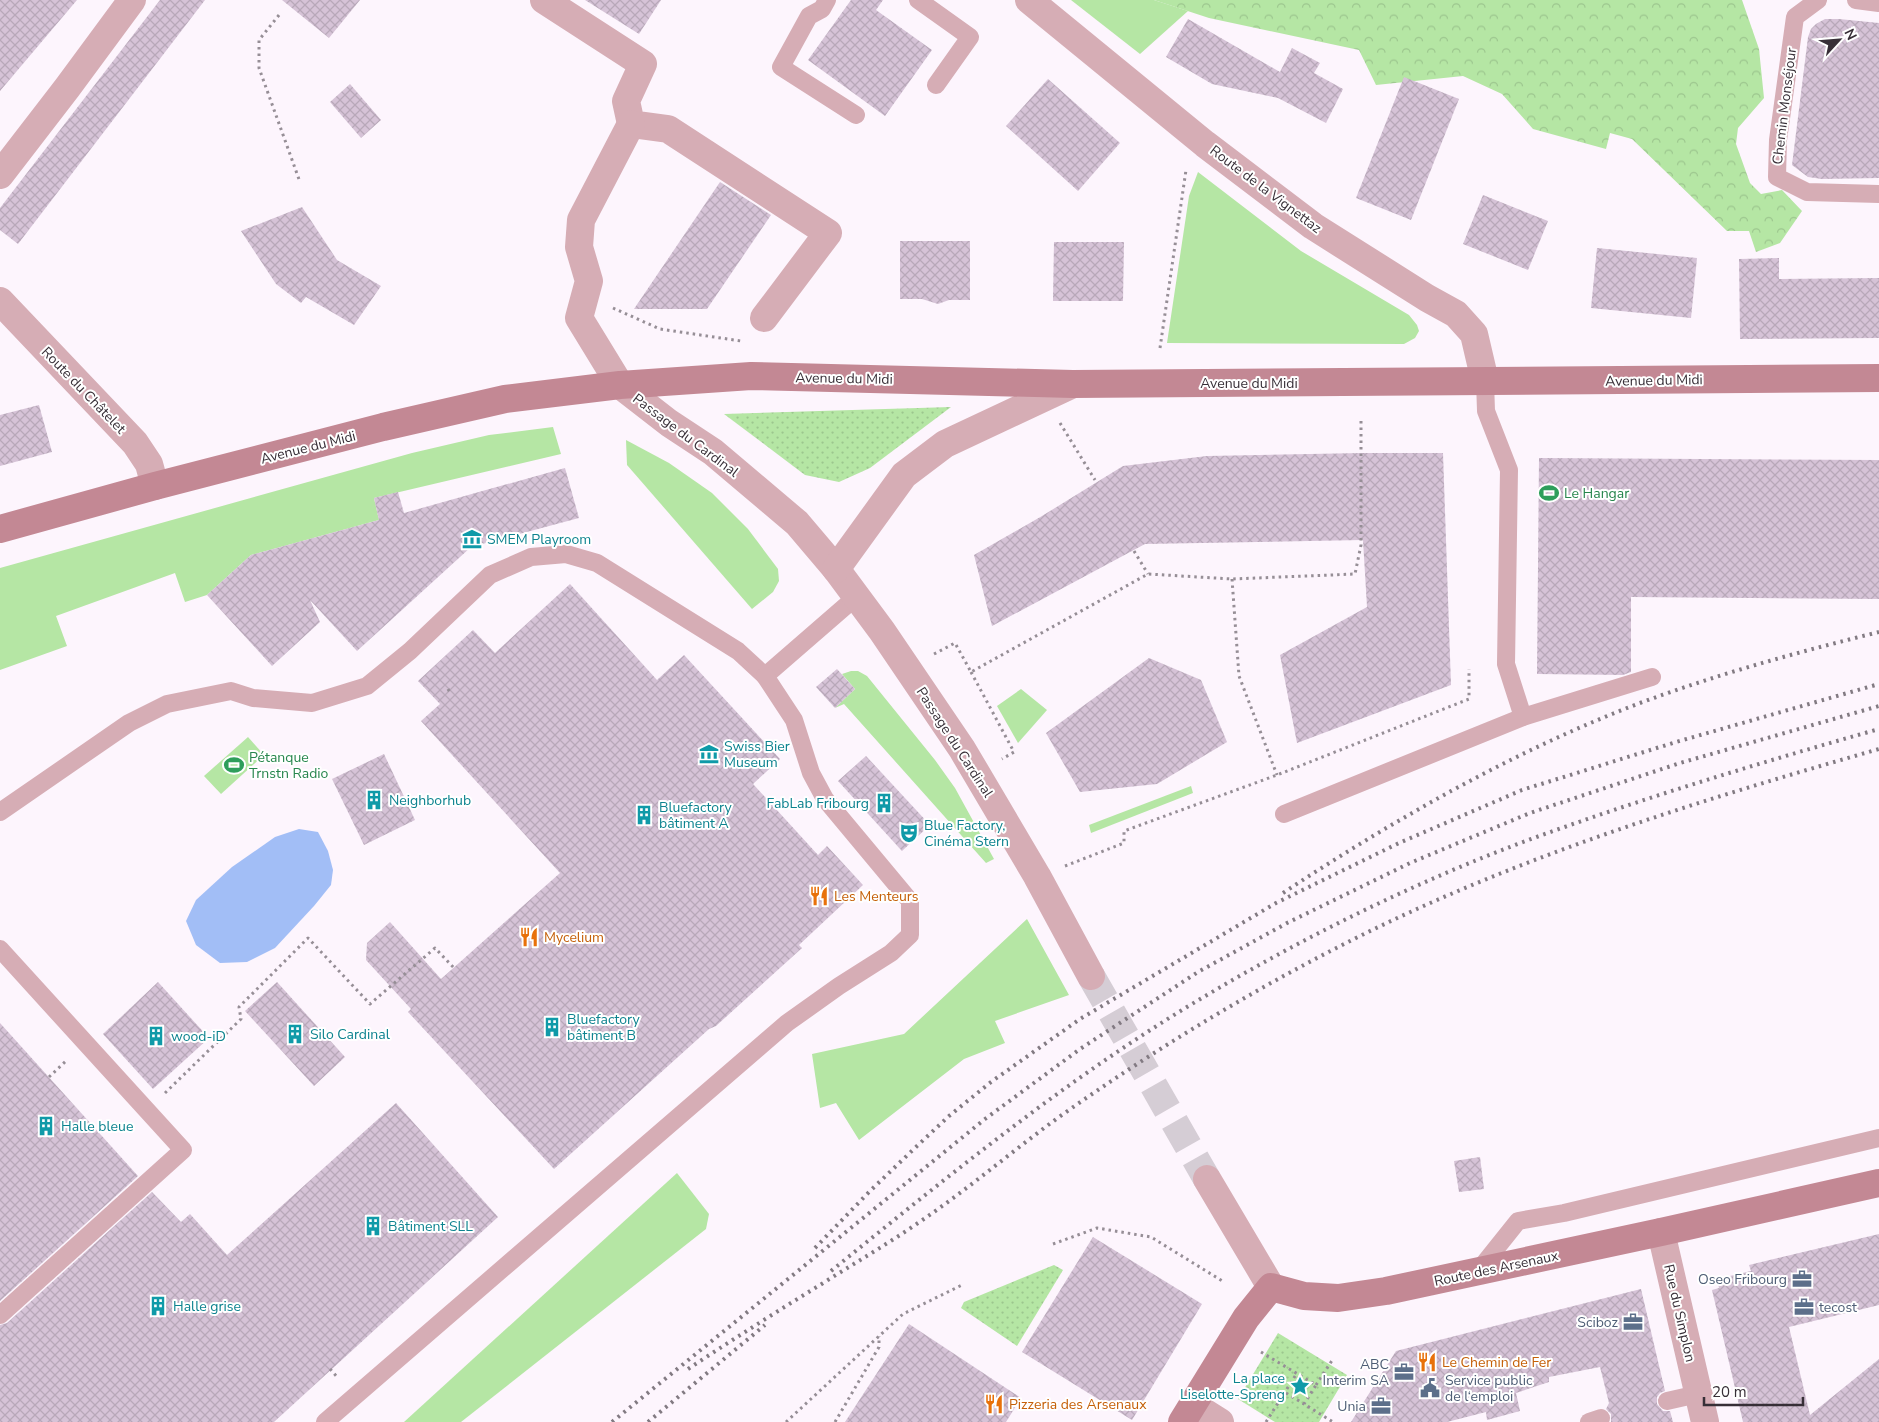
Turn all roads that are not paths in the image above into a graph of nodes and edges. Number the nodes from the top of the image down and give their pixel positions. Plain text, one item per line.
1 (132, 0) edge
2 (544, 0) edge
3 (827, 0) edge
4 (918, 0) edge
5 (1029, 0) edge
6 (1818, 0) edge
7 (1856, 0) edge
8 (1879, 3) edge
9 (936, 85) dead end
10 (856, 115) dead end
11 (631, 124) junction
12 (0, 175) edge
13 (1879, 194) edge
14 (0, 301) edge
15 (764, 318) road end
16 (1879, 378) edge
17 (1485, 381) junction
18 (1073, 384) junction
19 (620, 385) junction
20 (156, 486) junction
21 (0, 529) edge
22 (836, 569) junction
23 (856, 597) junction
24 (765, 676) junction
25 (1652, 677) dead end
26 (1523, 717) junction
27 (0, 812) edge
28 (1284, 814) dead end
29 (0, 948) edge
30 (1091, 976) tunnel mouth
31 (1879, 1138) edge
32 (1207, 1179) tunnel mouth
33 (1879, 1183) edge
34 (1661, 1232) junction
35 (1478, 1271) junction
36 (1271, 1287) junction
37 (0, 1315) edge
38 (1698, 1394) junction
39 (1668, 1401) dead end
40 (1188, 1414) edge
41 (325, 1422) edge
42 (1220, 1422) edge
43 (1705, 1422) edge

1 - 12 street
2 - 11 street
3 - 10 lane
4 - 9 lane
5 - 17 street, Route de la Vignettaz
6 - 13 lane, Chemin Monséjour
7 - 8 lane
11 - 15 street
11 - 19 street
14 - 20 street, Route du Châtelet
16 - 17 main road, Avenue du Midi
17 - 18 main road, Avenue du Midi
17 - 26 lane
18 - 19 main road, Avenue du Midi
18 - 22 street
19 - 20 main road, Avenue du Midi
19 - 22 street, Passage du Cardinal
20 - 21 main road, Avenue du Midi
22 - 23 street, Passage du Cardinal
23 - 24 lane
23 - 30 street, Passage du Cardinal
24 - 27 lane
24 - 41 lane
25 - 26 lane
26 - 28 lane
29 - 37 lane
31 - 35 lane
32 - 36 street
33 - 34 main road, Route des Arsenaux
34 - 35 main road, Route des Arsenaux
34 - 38 street, Rue du Simplon
35 - 36 main road, Route des Arsenaux
36 - 40 main road
38 - 39 lane
38 - 43 street, Rue du Simplon
40 - 42 street

